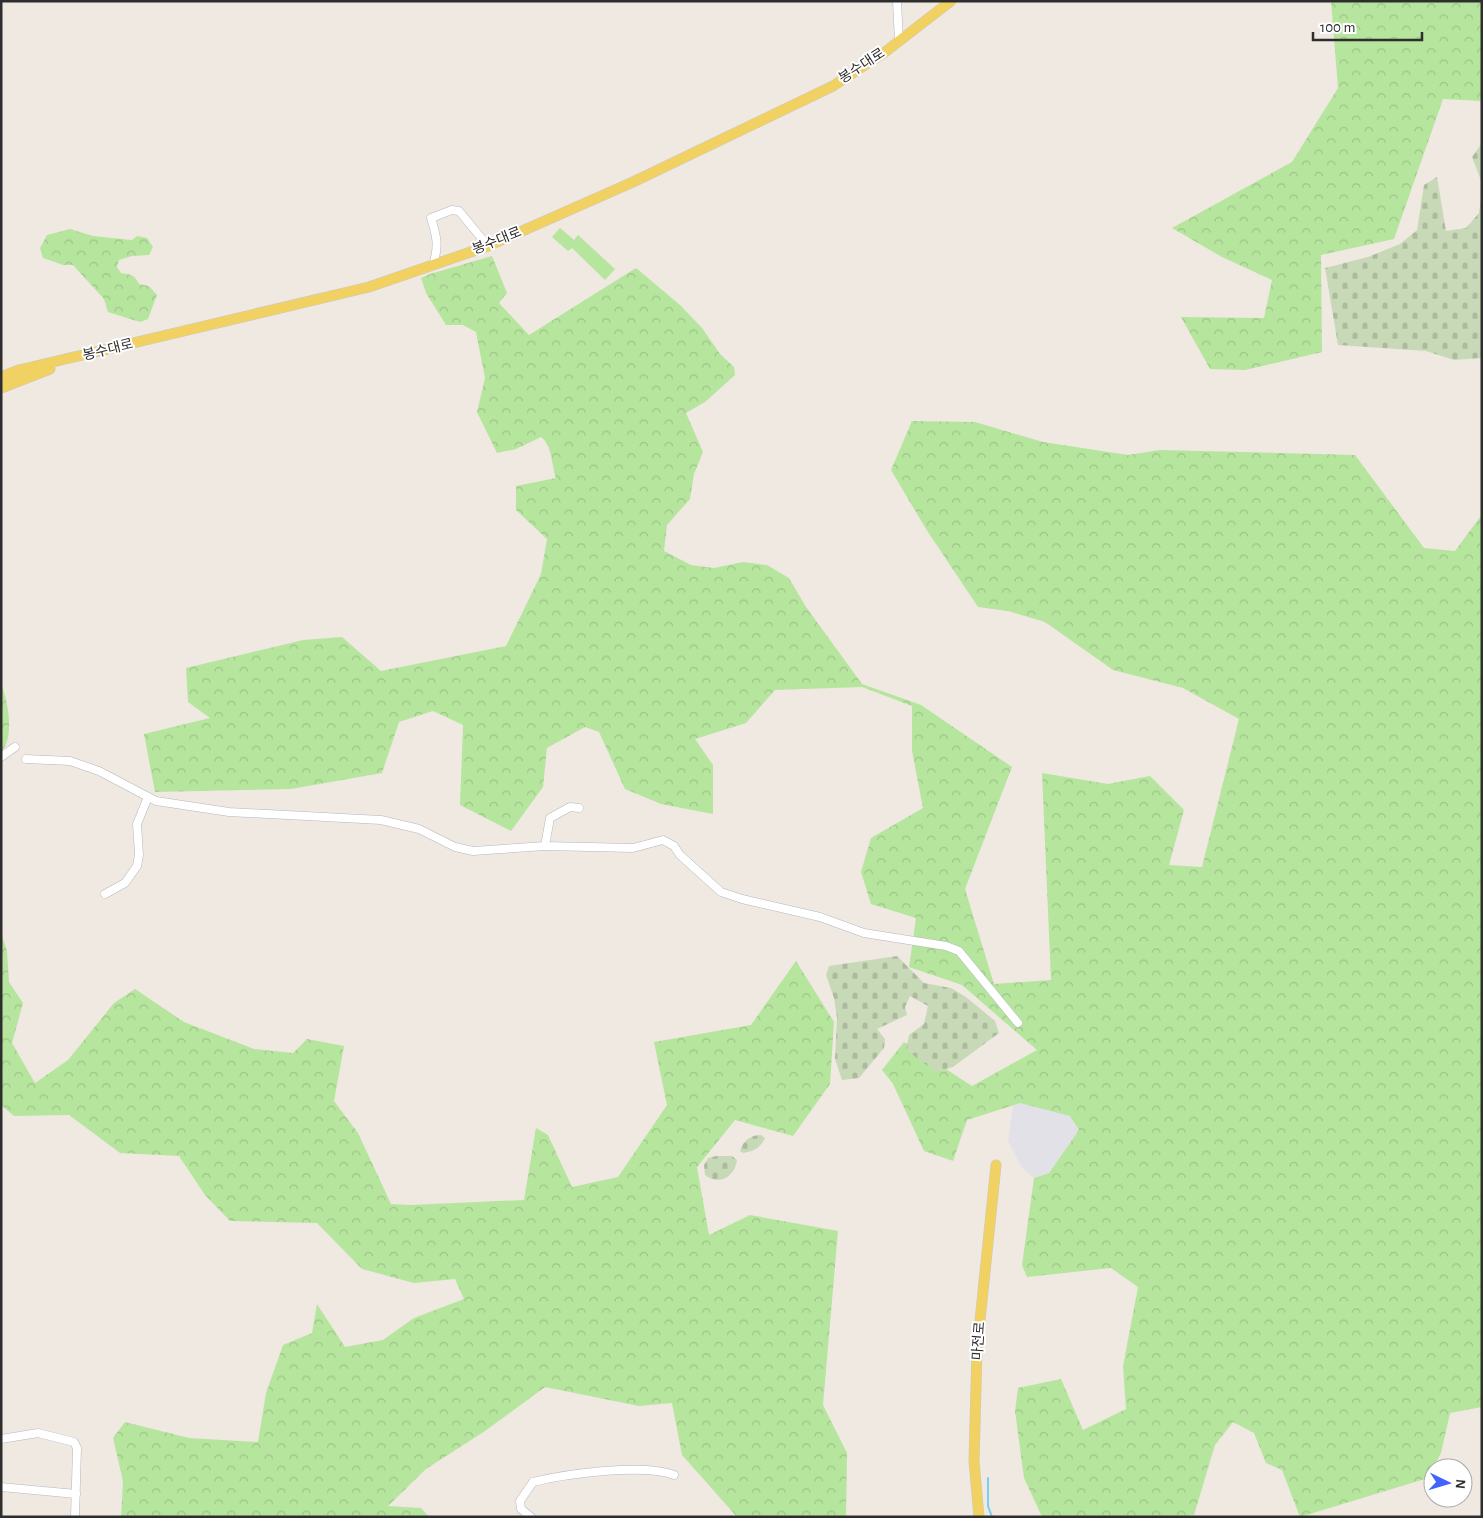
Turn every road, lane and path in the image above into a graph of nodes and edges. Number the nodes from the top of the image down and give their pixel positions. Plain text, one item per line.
1 (897, 1) edge
2 (951, 1) edge
3 (899, 42) junction
4 (488, 246) junction
5 (433, 265) junction
6 (77, 358) junction
7 (1, 377) edge
8 (1, 388) edge
9 (15, 747) dead end
10 (1, 757) edge
11 (26, 759) dead end
12 (148, 797) junction
13 (579, 808) dead end
14 (545, 846) junction
15 (105, 894) dead end
16 (1018, 1023) dead end
17 (996, 1165) dead end
18 (1, 1439) edge
19 (674, 1475) dead end
20 (1, 1487) edge
21 (76, 1494) junction
22 (75, 1517) edge
23 (531, 1517) edge
24 (979, 1517) edge

1 - 3 street
2 - 3 main road, 봉수대로
3 - 4 main road, 봉수대로
4 - 5 main road, 봉수대로
4 - 5 street
5 - 6 main road, 봉수대로
6 - 7 main road, 봉수대로
6 - 8 main road
9 - 10 street
11 - 12 street
12 - 14 street
12 - 15 street
13 - 14 street
14 - 16 street
17 - 24 main road, 마전로
18 - 21 street
19 - 23 street
20 - 21 street
21 - 22 street

